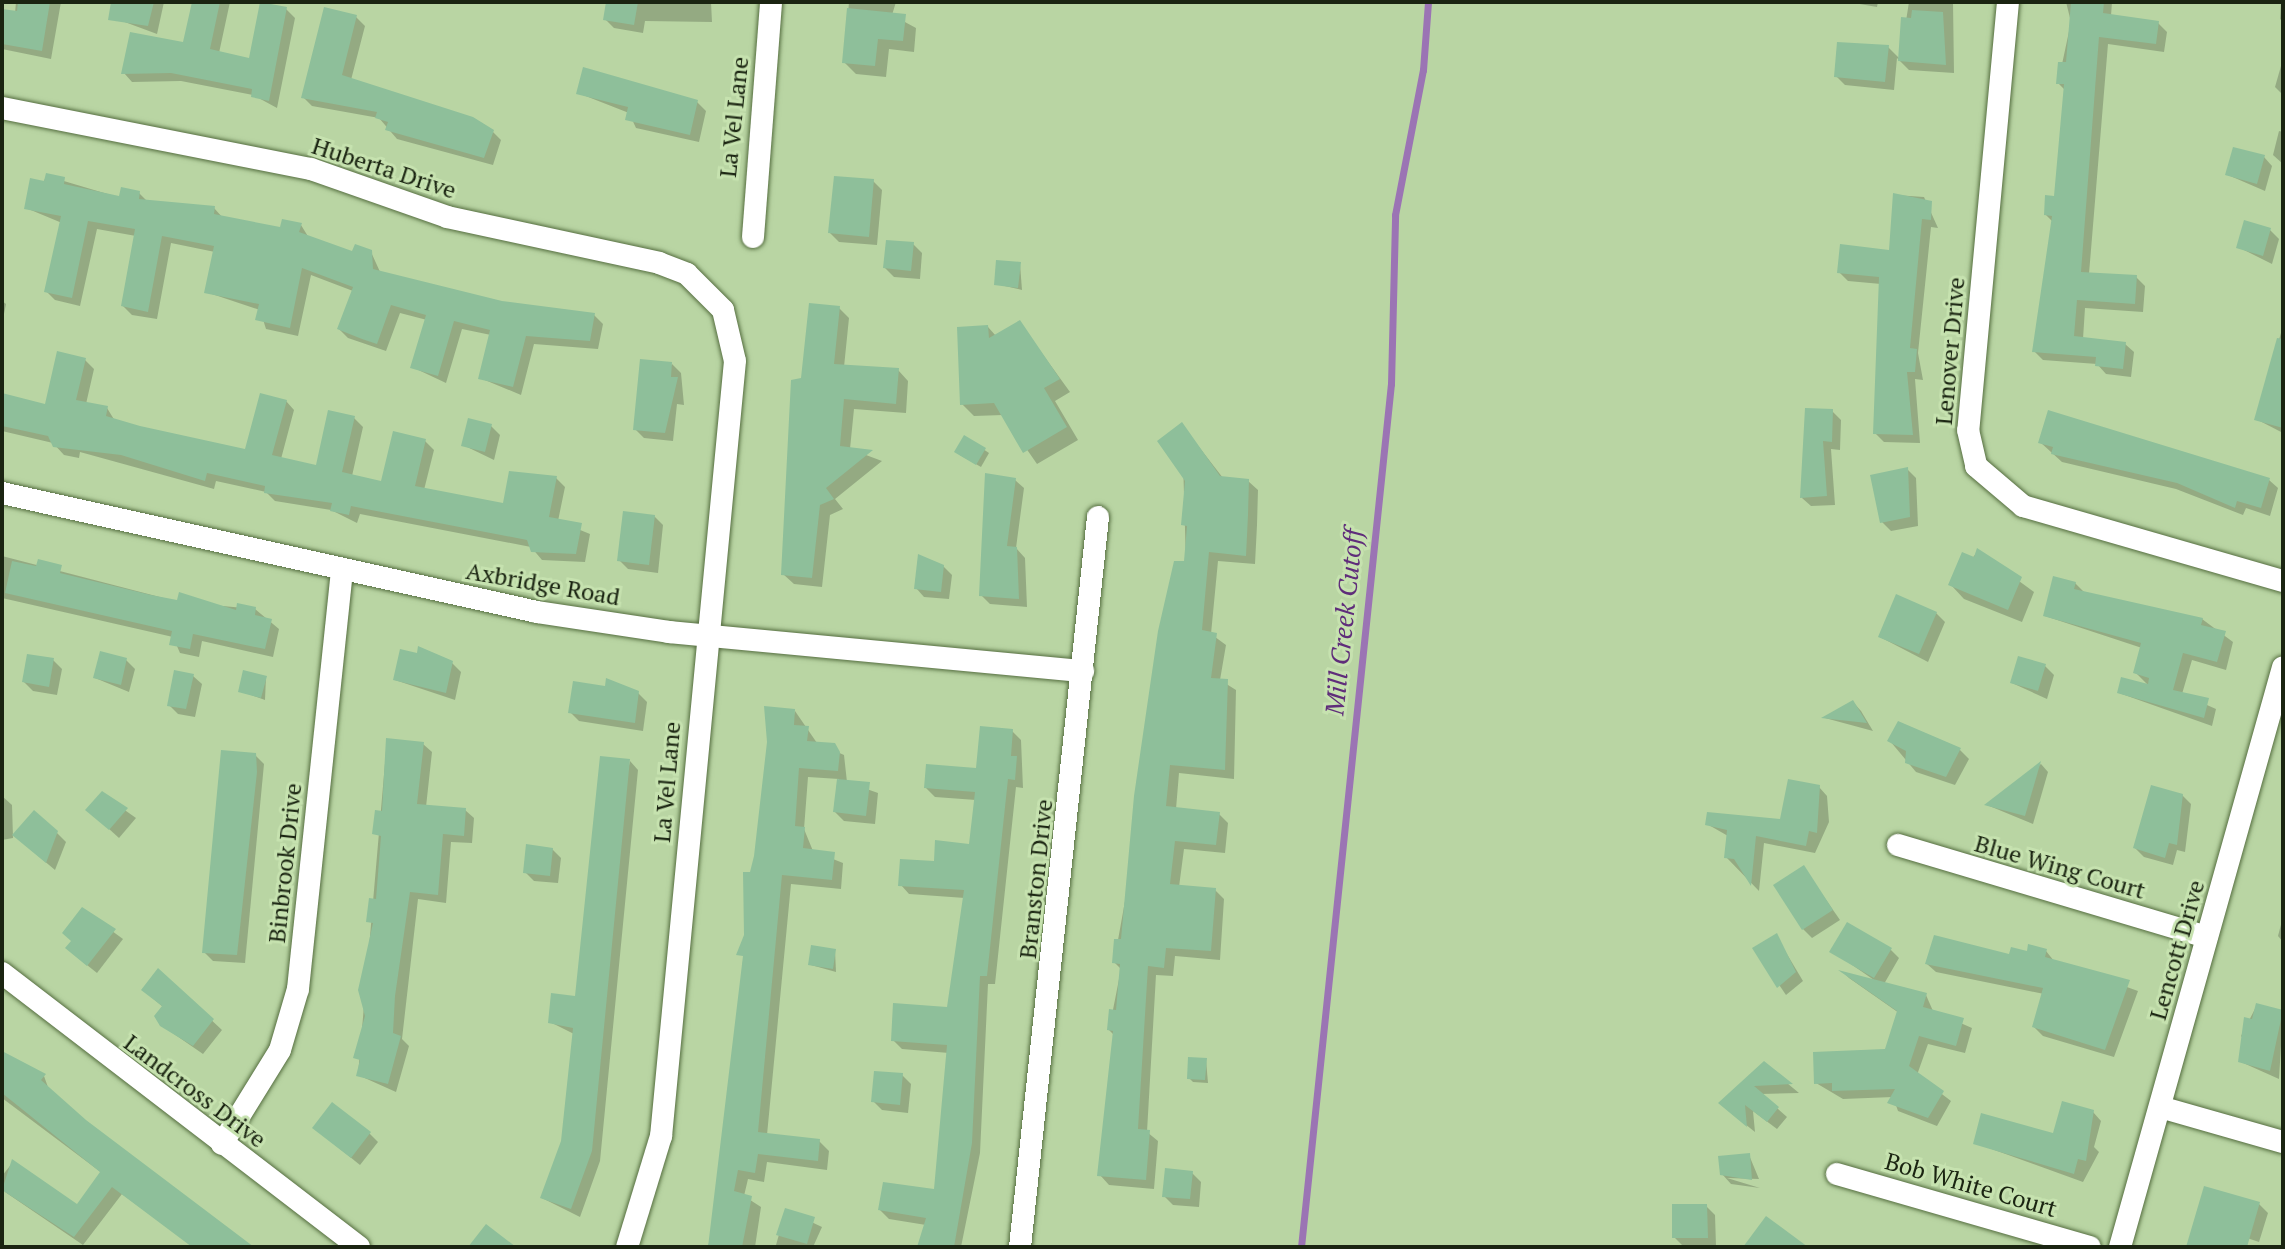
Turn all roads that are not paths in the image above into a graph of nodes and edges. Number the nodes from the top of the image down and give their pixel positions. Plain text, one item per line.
1 (771, 2) edge
2 (2008, 2) edge
3 (2, 108) edge
4 (753, 237) dead end
5 (726, 319) joint
6 (2, 493) edge
7 (1098, 517) dead end
8 (342, 570) junction
9 (2283, 581) edge
10 (709, 635) junction
11 (2283, 667) edge
12 (1083, 671) junction
13 (1898, 845) dead end
14 (2207, 937) junction
15 (2, 973) edge
16 (2160, 1107) junction
17 (2283, 1142) edge
18 (222, 1144) junction
19 (1837, 1174) dead end
20 (359, 1247) edge
21 (627, 1247) edge
22 (1020, 1247) edge
23 (2090, 1247) edge
24 (2120, 1247) edge

1 - 4 street, La Vel Lane
2 - 9 street, Lenover Drive
3 - 5 street, Huberta Drive
5 - 10 street, La Vel Lane
6 - 8 street, Axbridge Road
7 - 12 street, Branston Drive
8 - 10 street, Axbridge Road
8 - 18 street, Binbrook Drive
10 - 12 street, Axbridge Road
10 - 21 street, La Vel Lane
11 - 14 street, Lencott Drive
12 - 22 street, Branston Drive
13 - 14 street, Blue Wing Court
14 - 16 street, Lencott Drive
15 - 18 street, Landcross Drive
16 - 17 street
16 - 24 street, Lencott Drive
18 - 20 street, Landcross Drive
19 - 23 street, Bob White Court

